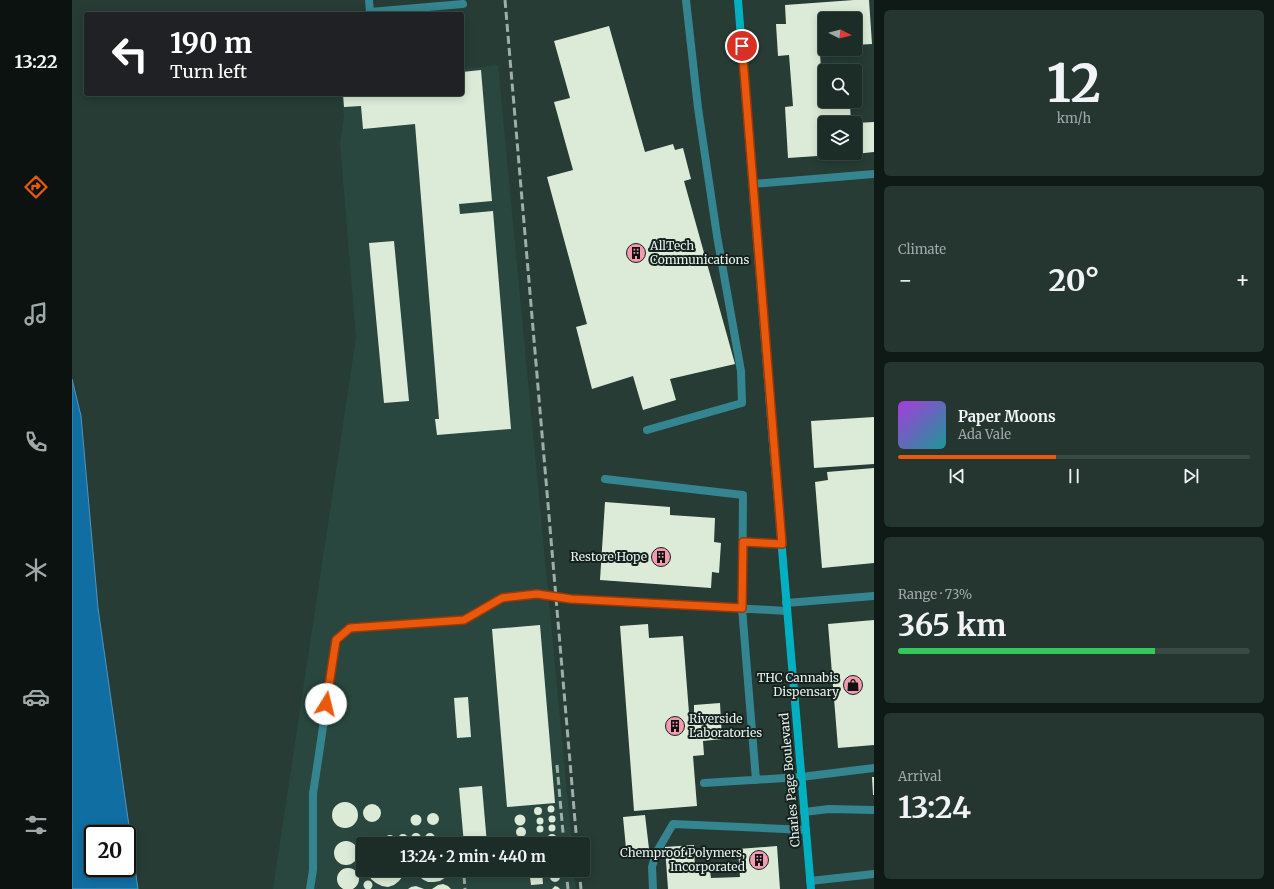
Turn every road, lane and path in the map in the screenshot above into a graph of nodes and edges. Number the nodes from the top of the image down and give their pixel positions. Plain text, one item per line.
1 (369, 0) edge
2 (686, 0) edge
3 (738, 0) edge
4 (463, 4) dead end
5 (874, 174) edge
6 (753, 184) junction
7 (648, 430) dead end
8 (605, 479) dead end
9 (743, 542) junction
10 (782, 544) junction
11 (874, 596) edge
12 (787, 607) junction
13 (742, 608) junction
14 (874, 768) edge
15 (801, 777) junction
16 (756, 780) junction
17 (704, 783) dead end
18 (874, 810) edge
19 (804, 812) junction
20 (806, 830) junction
21 (874, 874) edge
22 (810, 885) edge
23 (310, 889) edge
24 (653, 889) edge

1 - 4 street
2 - 7 street
3 - 6 main road, Charles Page Boulevard
5 - 6 street
6 - 10 main road, Charles Page Boulevard
8 - 9 street
9 - 10 street
9 - 13 street
10 - 12 main road, Charles Page Boulevard
11 - 12 street
12 - 13 street
12 - 15 main road, Charles Page Boulevard
13 - 16 street
13 - 23 street
14 - 15 street
15 - 16 street
15 - 19 main road, Charles Page Boulevard
16 - 17 street
18 - 19 street
19 - 20 main road, Charles Page Boulevard
20 - 22 main road, Charles Page Boulevard
20 - 24 street
21 - 22 street

